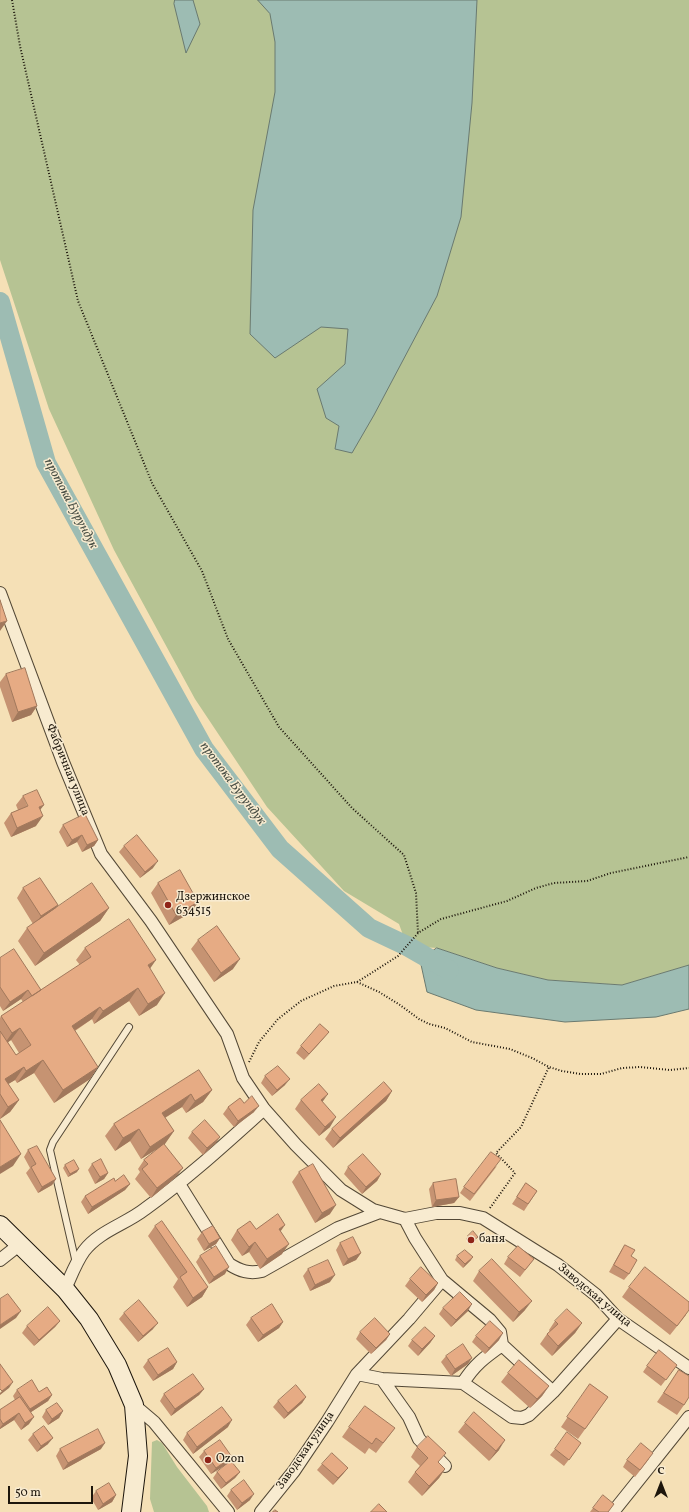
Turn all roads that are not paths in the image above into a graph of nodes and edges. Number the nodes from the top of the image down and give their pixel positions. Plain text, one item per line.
1 (0, 593) edge
2 (129, 1027) dead end
3 (227, 1034) joint
4 (264, 1109) junction
5 (179, 1184) junction
6 (380, 1212) junction
7 (405, 1219) junction
8 (0, 1225) edge
9 (19, 1245) junction
10 (0, 1260) edge
11 (76, 1265) junction
12 (442, 1280) junction
13 (65, 1289) junction
14 (618, 1319) junction
15 (502, 1345) junction
16 (689, 1368) edge
17 (357, 1374) junction
18 (382, 1379) junction
19 (463, 1384) junction
20 (552, 1392) junction
21 (134, 1405) junction
22 (689, 1417) edge
23 (445, 1466) dead end
24 (132, 1509) edge
25 (228, 1512) edge
26 (262, 1512) edge
27 (613, 1512) edge

1 - 3 street, Фабричная улица
2 - 11 lane
3 - 4 street, Заводская улица
4 - 5 street
4 - 6 street, Заводская улица
5 - 6 street
5 - 11 street
6 - 7 street, Заводская улица
7 - 12 street
7 - 14 street, Заводская улица
8 - 9 street
9 - 10 street
9 - 13 street
11 - 13 street
12 - 15 street
12 - 17 street, Заводская улица
13 - 21 street
14 - 16 street, Заводская улица
14 - 20 street
15 - 19 street
15 - 20 street
17 - 18 street
17 - 26 street, Заводская улица
18 - 19 street
18 - 23 street
19 - 20 street
21 - 24 street
21 - 25 street
22 - 27 street

